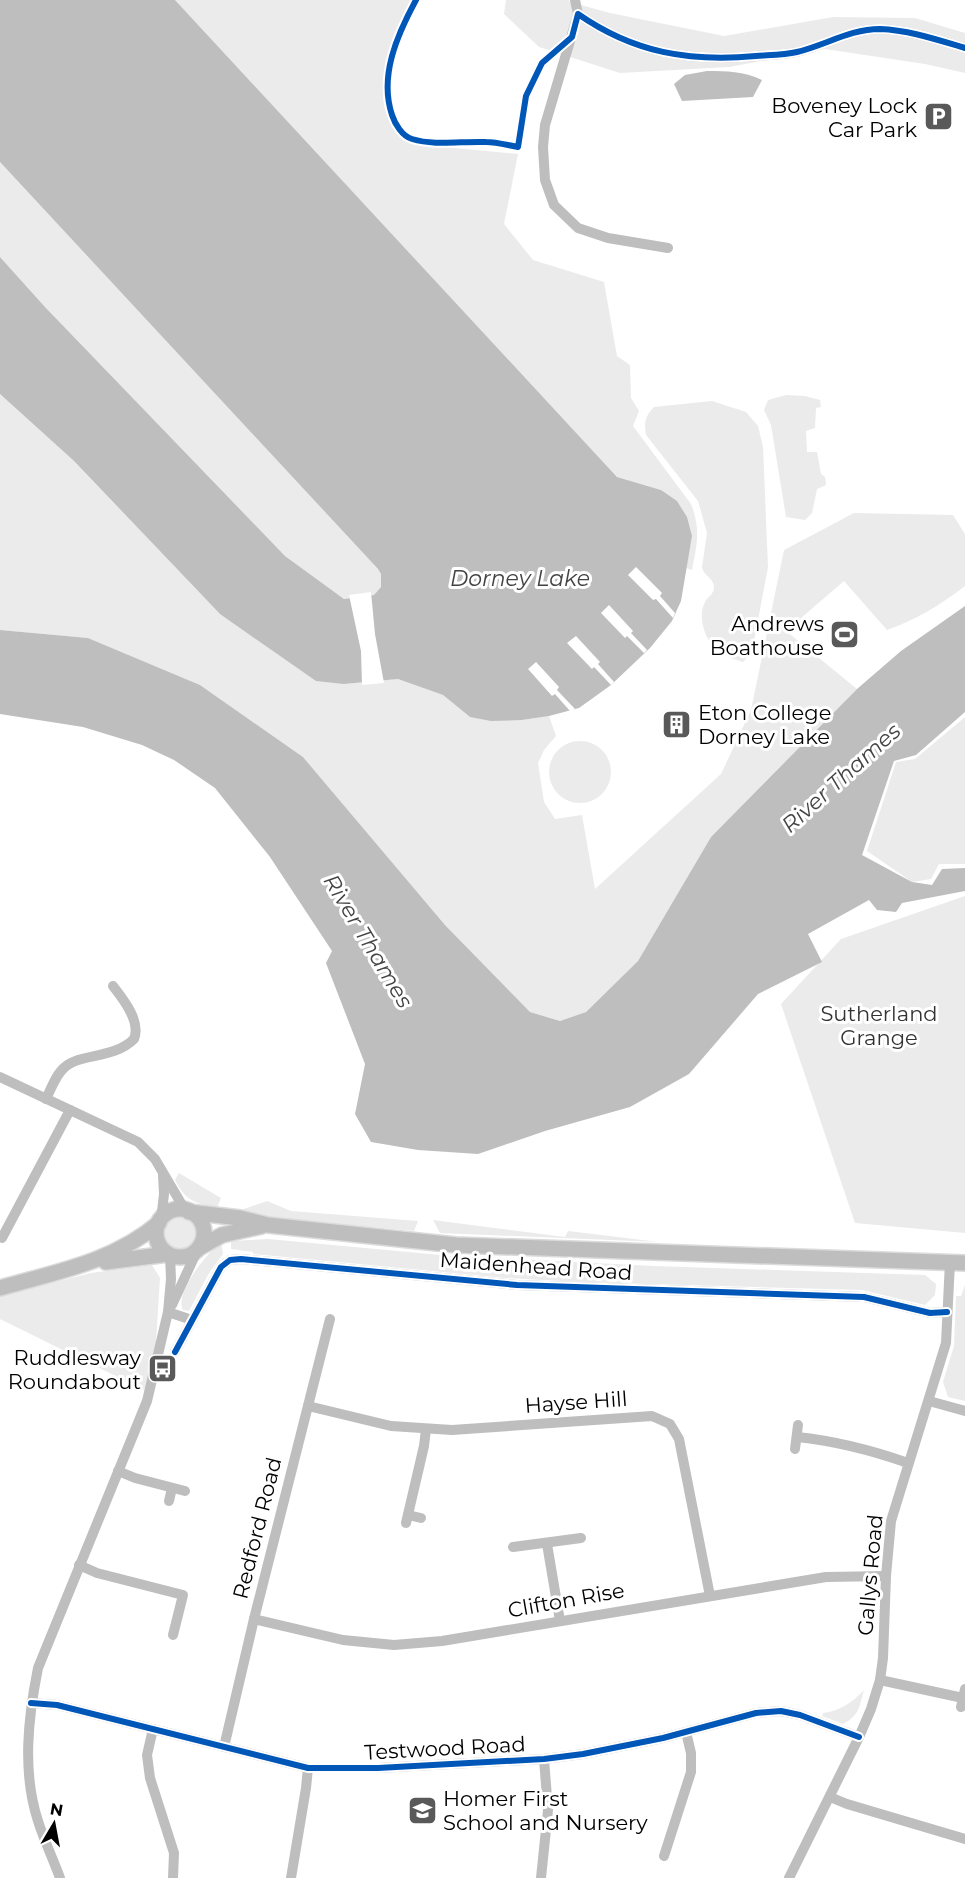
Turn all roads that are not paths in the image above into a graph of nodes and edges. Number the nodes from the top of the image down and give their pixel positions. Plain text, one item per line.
1 (575, 0) edge
2 (578, 14) junction
3 (965, 48) edge
4 (668, 248) dead end
5 (113, 986) dead end
6 (0, 1077) edge
7 (46, 1099) junction
8 (70, 1110) junction
9 (162, 1171) junction
10 (187, 1211) junction
11 (160, 1222) junction
12 (268, 1225) junction
13 (2, 1238) dead end
14 (198, 1249) junction
15 (169, 1254) junction
16 (957, 1262) edge
17 (83, 1265) junction
18 (0, 1287) edge
19 (168, 1312) junction
20 (947, 1312) junction
21 (192, 1320) junction
22 (330, 1320) dead end
23 (175, 1352) dead end
24 (929, 1401) junction
25 (308, 1406) junction
26 (965, 1411) edge
27 (426, 1429) junction
28 (795, 1449) dead end
29 (908, 1463) junction
30 (118, 1471) junction
31 (172, 1488) junction
32 (185, 1491) dead end
33 (169, 1501) dead end
34 (421, 1518) dead end
35 (581, 1538) dead end
36 (547, 1544) junction
37 (513, 1547) dead end
38 (79, 1565) junction
39 (886, 1576) junction
40 (710, 1596) junction
41 (254, 1619) junction
42 (560, 1621) junction
43 (173, 1635) dead end
44 (880, 1680) junction
45 (963, 1698) edge
46 (31, 1704) junction
47 (153, 1729) junction
48 (686, 1732) junction
49 (859, 1737) junction
50 (224, 1747) junction
51 (544, 1759) junction
52 (308, 1768) junction
53 (830, 1797) junction
54 (965, 1839) edge
55 (664, 1856) dead end
56 (171, 1877) edge
57 (60, 1878) edge
58 (291, 1878) edge
59 (541, 1878) edge
60 (789, 1878) edge

1 - 2 street
2 - 3 street
2 - 4 street
5 - 7 street
6 - 7 street
7 - 8 street
8 - 9 street
8 - 13 street
9 - 10 street
9 - 11 street
10 - 11 main road
10 - 12 main road, Maidenhead Road
10 - 14 main road
11 - 15 main road
11 - 17 main road
12 - 14 main road, Maidenhead Road
12 - 16 main road, Maidenhead Road
14 - 15 main road
14 - 19 street
15 - 17 main road
15 - 19 street
16 - 20 street, Gallys Road
17 - 18 main road
19 - 21 street
19 - 30 street
20 - 21 street, Maidenhead Road
20 - 24 street, Gallys Road
21 - 23 street, Maidenhead Road
22 - 25 street, Redford Road
24 - 26 street
24 - 29 street, Gallys Road
25 - 27 street, Hayse Hill
25 - 41 street, Redford Road
27 - 34 street
27 - 40 street, Hayse Hill
28 - 29 street
29 - 39 street, Gallys Road
30 - 31 street
30 - 38 street
31 - 32 street
31 - 33 street
35 - 36 street
36 - 37 street
36 - 42 street
38 - 43 street
38 - 46 street
39 - 40 street, Clifton Rise
39 - 44 street, Gallys Road
40 - 42 street, Clifton Rise
41 - 42 street, Clifton Rise
41 - 50 street, Redford Road
44 - 45 street
44 - 49 street, Gallys Road
46 - 47 street, Testwood Road
46 - 57 street
47 - 50 street, Testwood Road
47 - 56 street
48 - 49 street, Testwood Road
48 - 51 street, Testwood Road
48 - 55 street
49 - 53 street, Gallys Road
50 - 52 street, Testwood Road
51 - 52 street, Testwood Road
51 - 59 street
52 - 58 street
53 - 54 street
53 - 60 street, Gallys Road

